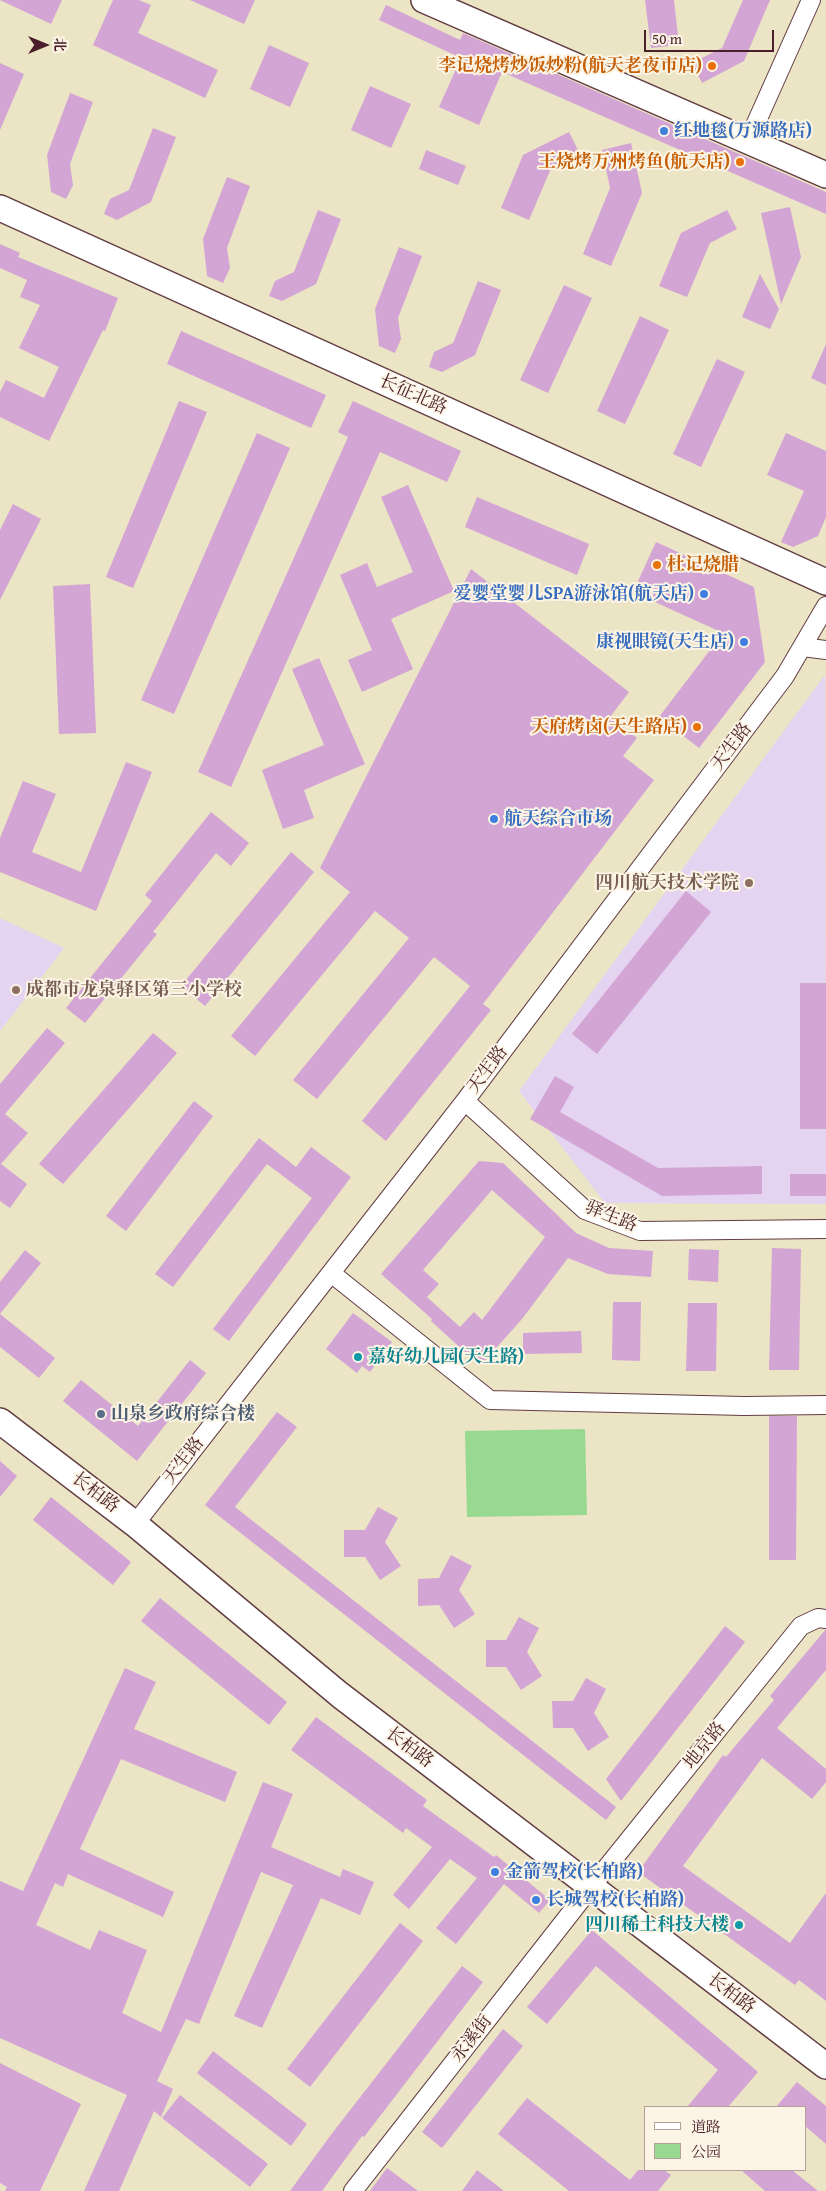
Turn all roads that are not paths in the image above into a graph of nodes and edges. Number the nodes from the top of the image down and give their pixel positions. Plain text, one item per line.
1 (424, 0) edge
2 (811, 0) edge
3 (748, 141) junction
4 (826, 175) edge
5 (0, 208) edge
6 (826, 582) edge
7 (826, 606) edge
8 (803, 646) junction
9 (826, 650) edge
10 (464, 1101) junction
11 (826, 1229) edge
12 (331, 1273) junction
13 (826, 1405) edge
14 (0, 1420) edge
15 (135, 1524) junction
16 (826, 1620) edge
17 (591, 1887) junction
18 (826, 2066) edge
19 (353, 2191) edge

1 - 3 street
2 - 3 street
3 - 4 street
5 - 6 street, 长征北路
7 - 8 street, 天生路
8 - 9 street
8 - 10 street, 天生路
10 - 11 street, 驿生路
10 - 12 street, 天生路
12 - 13 street
12 - 15 street, 天生路
14 - 15 street, 长柏路
15 - 17 street, 长柏路
16 - 17 street, 地京路
17 - 18 street, 长柏路
17 - 19 street, 永溪街

